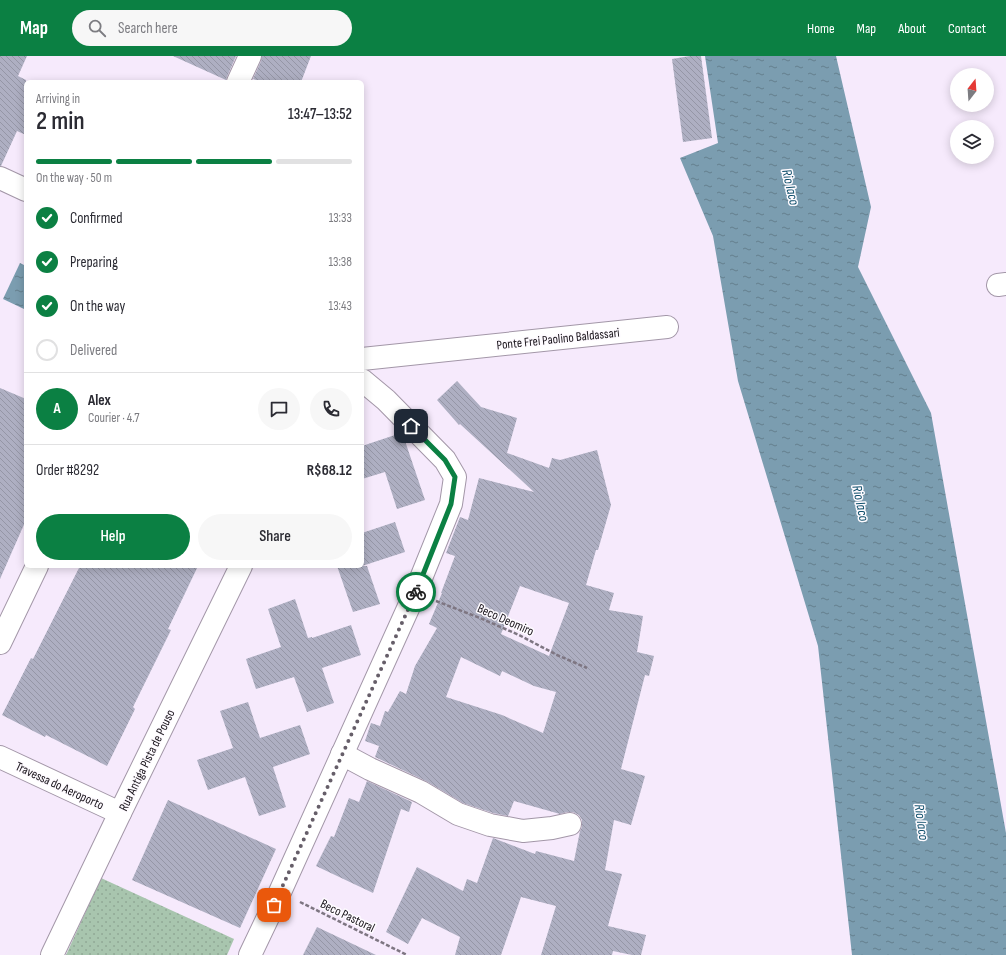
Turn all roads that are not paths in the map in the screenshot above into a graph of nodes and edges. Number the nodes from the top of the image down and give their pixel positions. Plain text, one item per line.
1 (250, 56) edge
2 (239, 80) edge
3 (0, 178) edge
4 (24, 189) edge
5 (667, 327) dead end
6 (364, 359) edge
7 (364, 382) edge
8 (35, 568) edge
9 (240, 568) edge
10 (0, 643) edge
11 (342, 754) junction
12 (0, 757) edge
13 (120, 813) junction
14 (570, 824) dead end
15 (52, 955) edge
16 (250, 955) edge

1 - 2 street
3 - 4 street
5 - 6 street, Ponte Frei Paolino Baldassari
7 - 11 street
8 - 10 street
9 - 13 street, Rua Antiga Pista de Pouso
11 - 14 street
11 - 16 street
12 - 13 street, Travessa do Aeroporto
13 - 15 street, Rua Antiga Pista de Pouso

